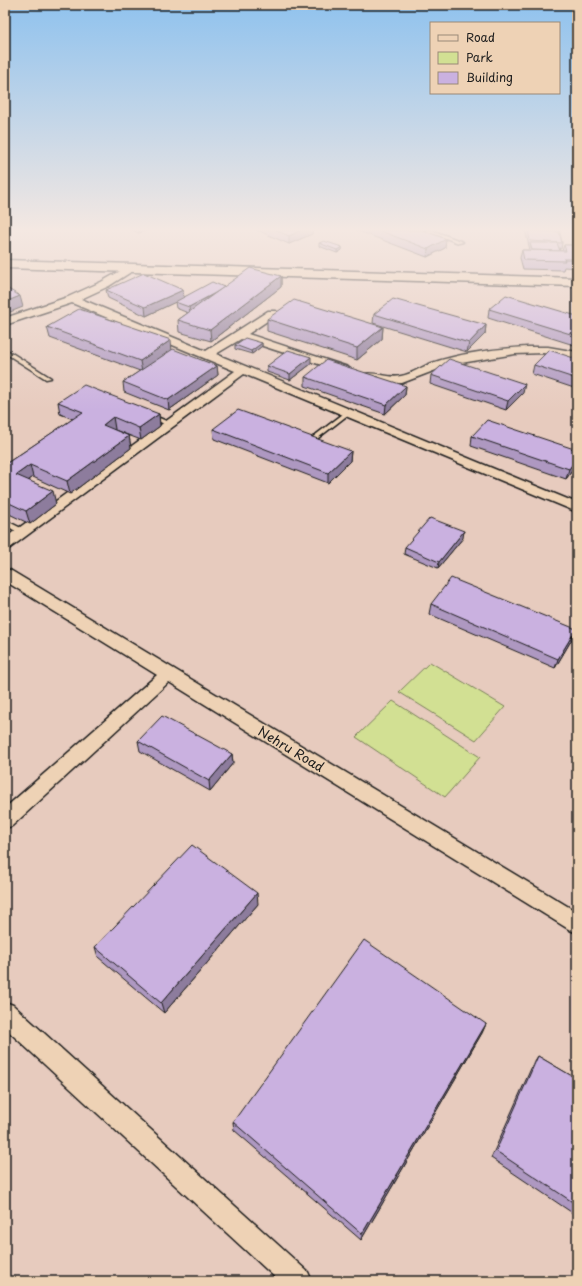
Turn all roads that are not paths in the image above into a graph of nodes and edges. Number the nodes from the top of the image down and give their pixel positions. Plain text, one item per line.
1 (92, 290) edge
2 (72, 299) junction
3 (272, 313) dead end
4 (5, 322) edge
5 (240, 335) junction
6 (5, 351) edge
7 (207, 355) junction
8 (577, 355) edge
9 (243, 370) junction
10 (48, 378) dead end
11 (142, 413) edge
12 (347, 413) junction
13 (169, 424) junction
14 (304, 438) edge
15 (311, 441) junction
16 (318, 444) edge
17 (577, 508) edge
18 (5, 522) edge
19 (23, 532) junction
20 (5, 545) edge
21 (5, 574) edge
22 (168, 674) junction
23 (5, 820) edge
24 (577, 923) edge
25 (5, 1013) edge
26 (299, 1281) edge

1 - 2 street
2 - 4 street
2 - 7 street
3 - 5 street
5 - 7 street
5 - 8 street
6 - 10 lane
7 - 9 street
9 - 12 street
9 - 13 street
11 - 13 lane
12 - 15 lane
12 - 17 street
13 - 19 street
14 - 15 lane
15 - 16 lane
18 - 19 lane
19 - 20 street
21 - 22 street, Nehru Road
22 - 23 street
22 - 24 street, Nehru Road
25 - 26 street

